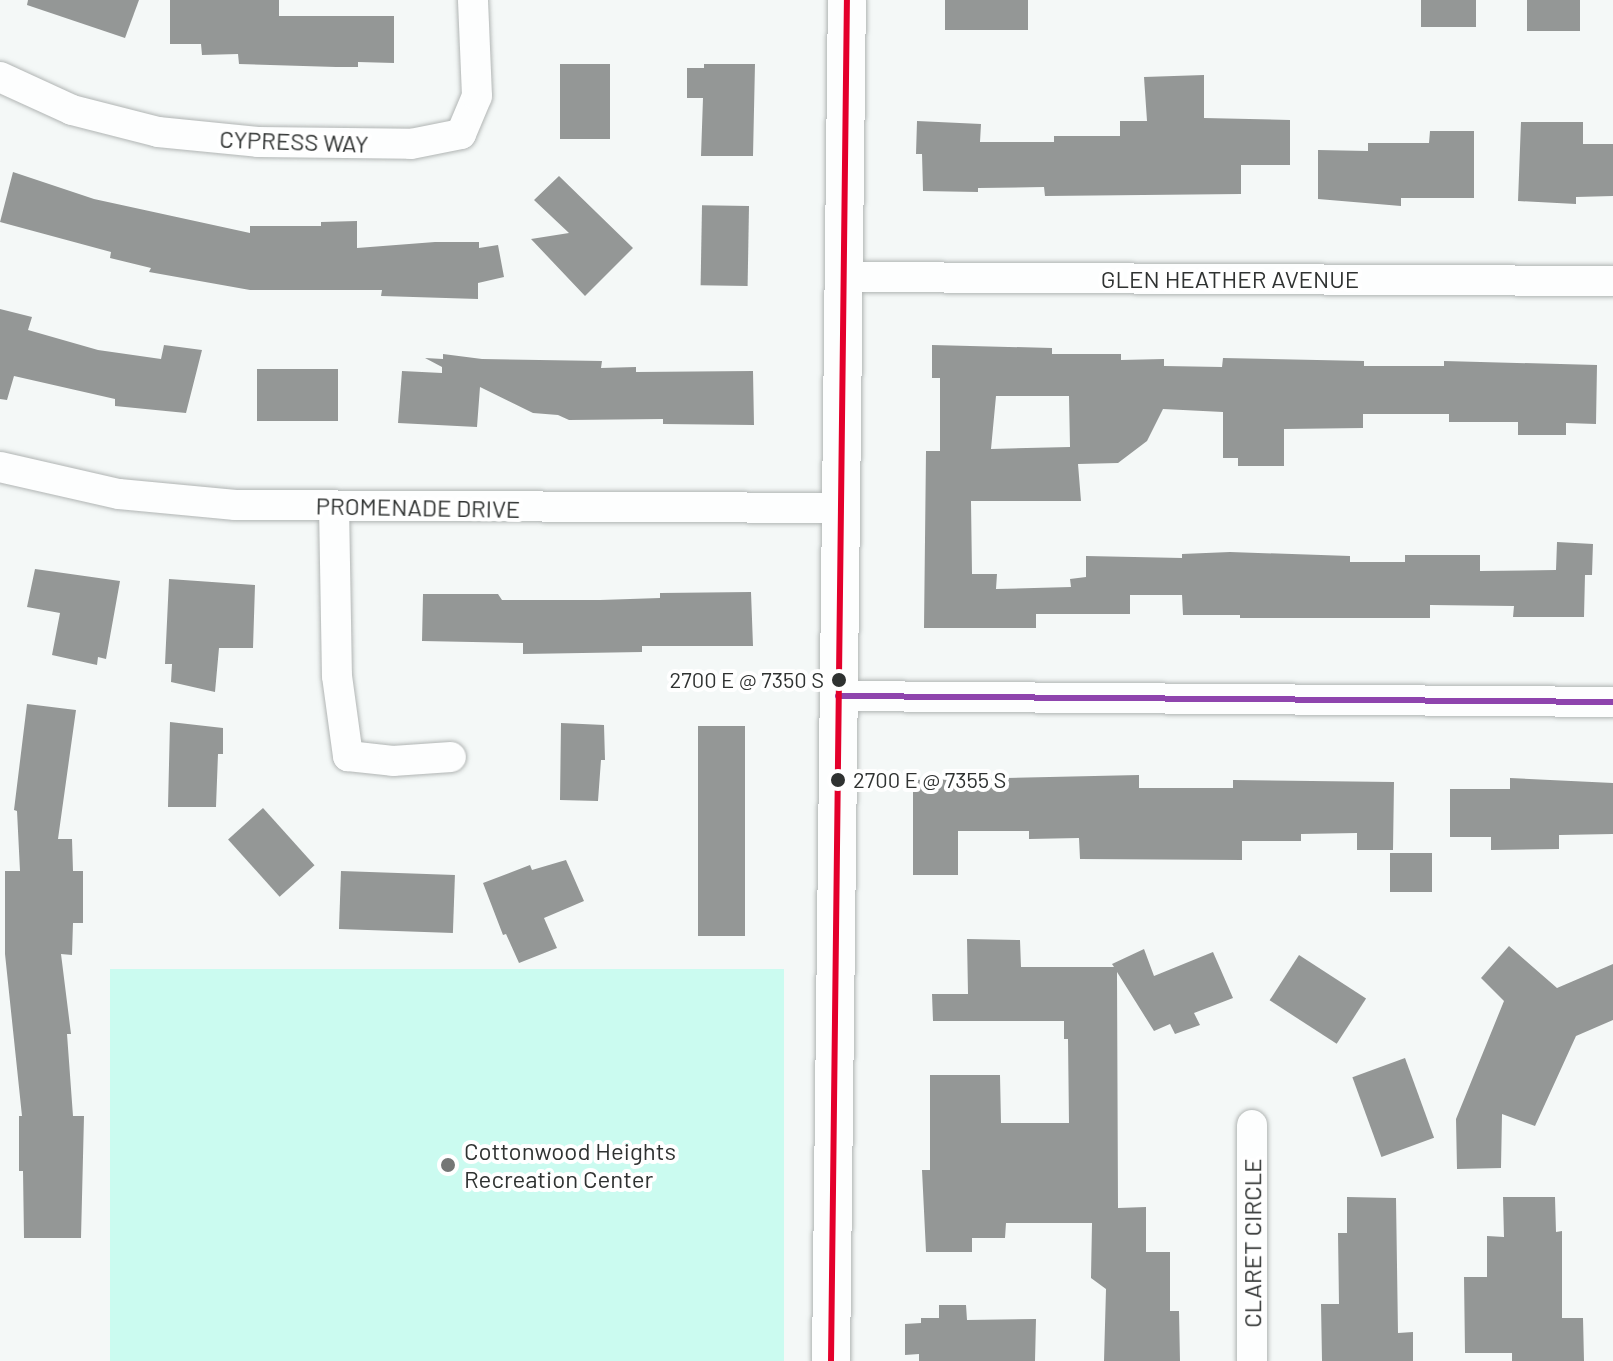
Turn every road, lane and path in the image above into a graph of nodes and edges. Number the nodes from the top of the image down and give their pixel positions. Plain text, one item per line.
1 (473, 0) edge
2 (847, 0) edge
3 (0, 77) edge
4 (846, 277) junction
5 (1613, 281) edge
6 (0, 467) edge
7 (334, 506) junction
8 (840, 508) junction
9 (838, 696) junction
10 (1613, 702) edge
11 (451, 757) dead end
12 (1252, 1125) dead end
13 (831, 1361) edge
14 (1252, 1361) edge

1 - 3 street, CYPRESS WAY
2 - 4 street
4 - 5 street, GLEN HEATHER AVENUE
4 - 8 street
6 - 7 street, PROMENADE DRIVE
7 - 8 street, PROMENADE DRIVE
7 - 11 street
8 - 9 street
9 - 10 street
9 - 13 street
12 - 14 street, CLARET CIRCLE

